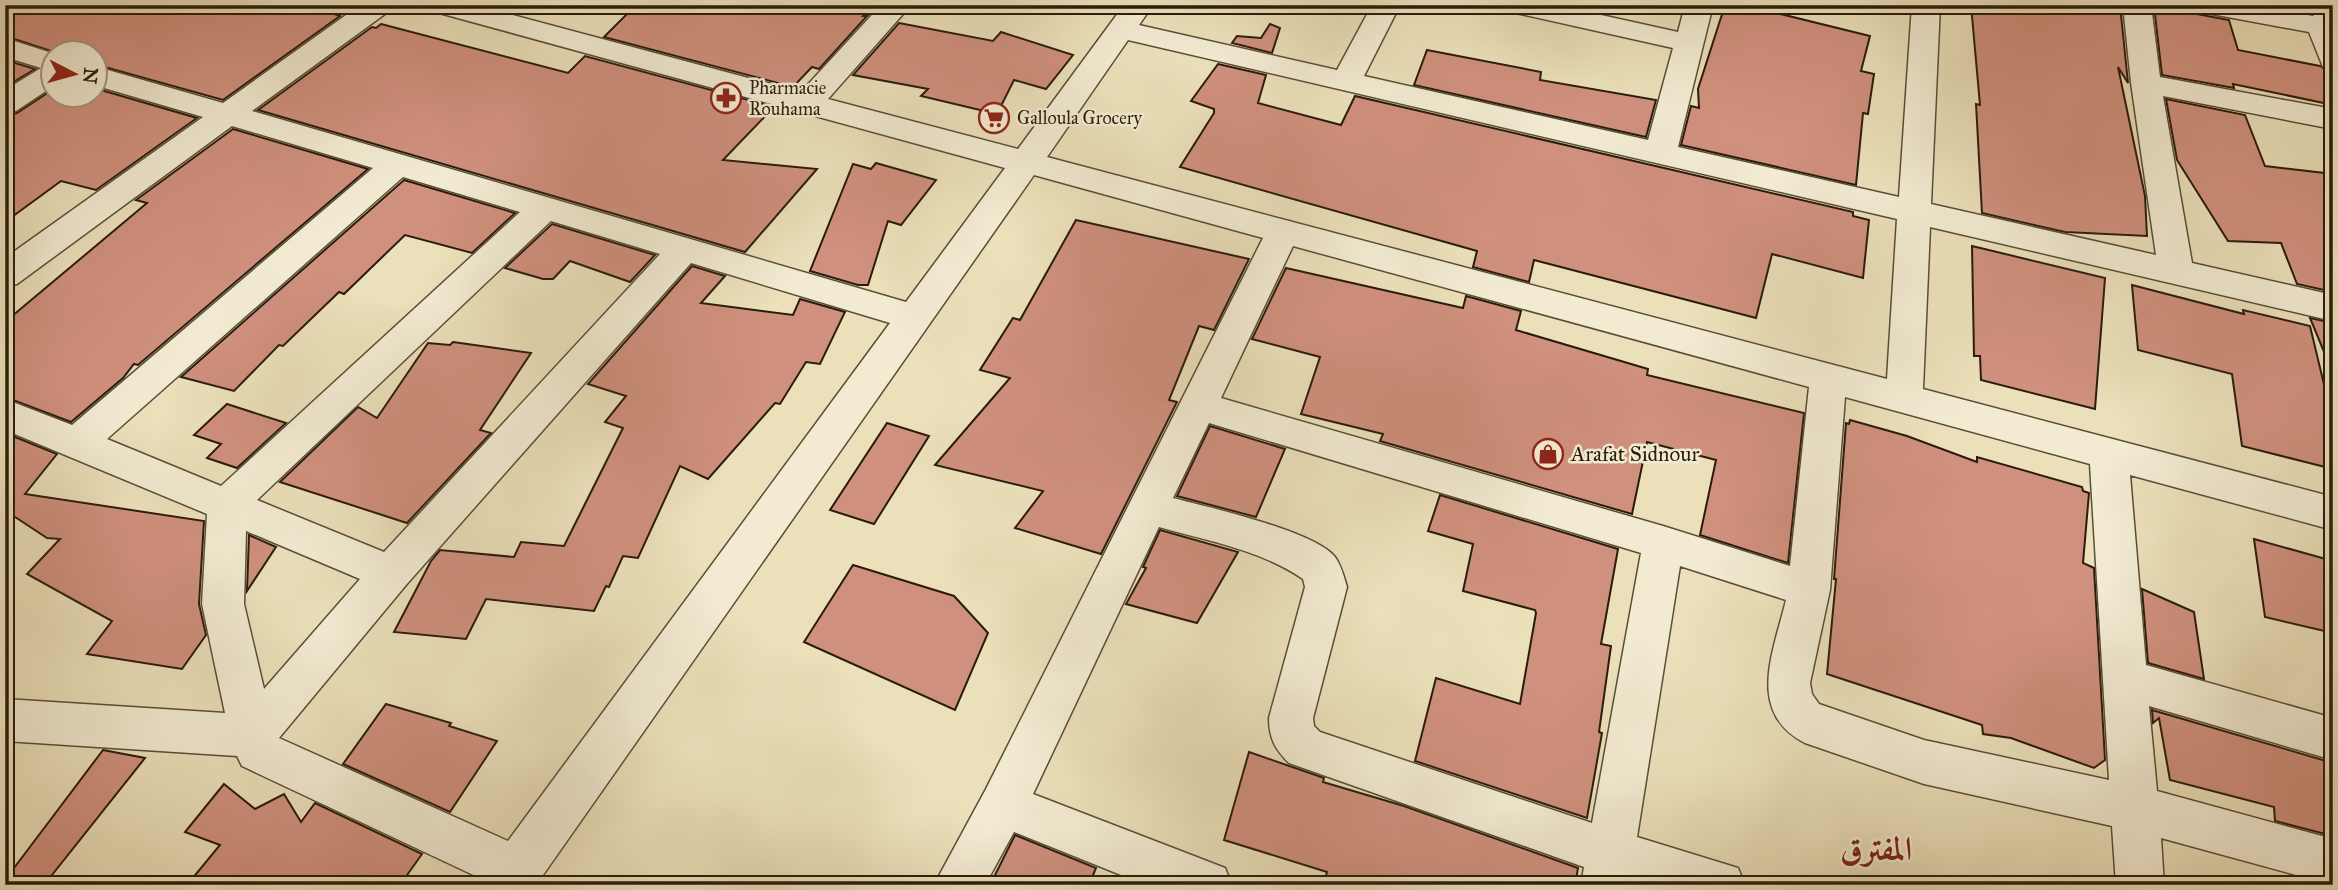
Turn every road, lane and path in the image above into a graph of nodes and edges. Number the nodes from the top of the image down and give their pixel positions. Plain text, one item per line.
1 (379, 5) edge
2 (442, 5) edge
3 (897, 5) edge
4 (1386, 5) edge
5 (1517, 5) edge
6 (1699, 5) edge
7 (1926, 5) edge
8 (2137, 5) edge
9 (2212, 6) edge
10 (2327, 17) edge
11 (1130, 18) edge
12 (1688, 43) junction
13 (5, 47) edge
14 (38, 58) edge
15 (2333, 61) edge
16 (108, 79) edge
17 (1346, 82) junction
18 (38, 83) edge
19 (2146, 83) junction
20 (5, 104) edge
21 (807, 104) junction
22 (227, 116) junction
23 (2333, 119) edge
24 (1660, 154) junction
25 (1026, 162) junction
26 (398, 164) junction
27 (546, 207) junction
28 (1915, 212) junction
29 (1283, 232) junction
30 (684, 249) junction
31 (2176, 272) junction
32 (5, 275) edge
33 (2333, 308) edge
34 (914, 317) junction
35 (1828, 379) junction
36 (1905, 399) junction
37 (1196, 405) junction
38 (5, 414) edge
39 (76, 443) junction
40 (2109, 454) junction
41 (227, 503) junction
42 (1147, 508) junction
43 (2333, 514) edge
44 (1663, 543) junction
45 (391, 573) junction
46 (1809, 590) junction
47 (2126, 679) junction
48 (5, 720) edge
49 (252, 737) junction
50 (2333, 739) edge
51 (1003, 804) junction
52 (2135, 808) junction
53 (2333, 863) edge
54 (1608, 869) edge
55 (511, 877) edge
56 (958, 885) edge
57 (1208, 885) edge
58 (1721, 885) edge
59 (2140, 885) edge

1 - 22 street
2 - 21 street
3 - 21 street
4 - 17 street
5 - 12 street
6 - 12 street
7 - 28 street
8 - 19 street
9 - 10 street
10 - 15 street
11 - 17 street
11 - 25 street
12 - 24 street
13 - 14 street
16 - 22 street
17 - 24 street
18 - 20 street
19 - 23 street
19 - 31 street
21 - 25 street
22 - 26 street
22 - 32 street
24 - 28 street
25 - 29 street
25 - 34 street
26 - 27 street
26 - 39 street
27 - 30 street
27 - 41 street
28 - 31 street
28 - 36 street
29 - 35 street
29 - 37 street
30 - 34 street
30 - 45 street
31 - 33 street
34 - 55 street
35 - 36 street
35 - 46 street
36 - 40 street
37 - 42 street
37 - 44 street
38 - 39 street
39 - 41 street
40 - 43 street
40 - 47 street
41 - 45 street
41 - 49 street
42 - 51 street
42 - 54 street
44 - 46 street
44 - 54 street
45 - 49 street
46 - 52 street
47 - 50 street
47 - 52 street
48 - 49 street
49 - 55 street
51 - 56 street
51 - 57 street
52 - 53 street
52 - 59 street
54 - 58 street

